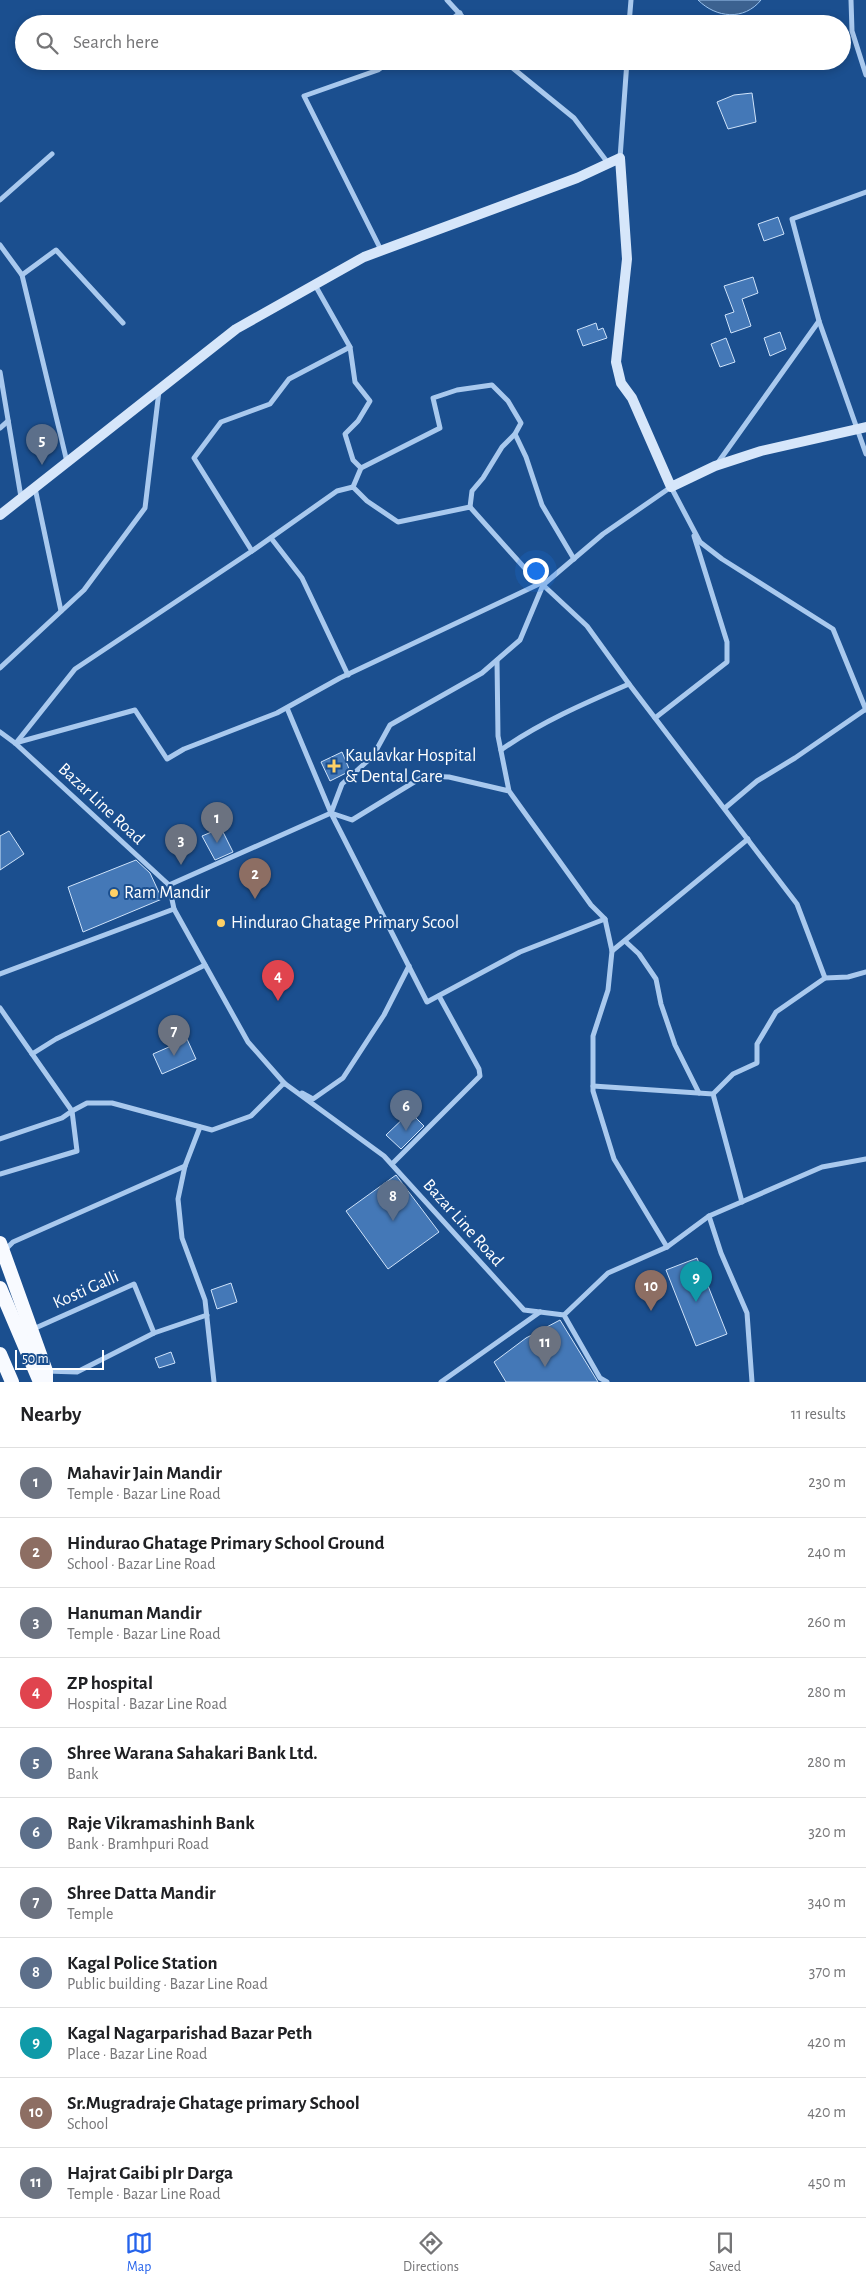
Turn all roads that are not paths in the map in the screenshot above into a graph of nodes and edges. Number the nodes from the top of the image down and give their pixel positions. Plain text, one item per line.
1 (447, 0) edge
2 (631, 0) edge
3 (851, 0) edge
4 (460, 13) joint
5 (457, 15) edge
6 (630, 15) edge
7 (378, 70) edge
8 (515, 70) edge
9 (626, 70) edge
10 (866, 75) edge
11 (52, 154) dead end
12 (620, 158) junction
13 (609, 164) junction
14 (866, 192) edge
15 (0, 200) edge
16 (0, 245) edge
17 (381, 250) junction
18 (22, 275) junction
19 (314, 285) junction
20 (819, 321) junction
21 (123, 323) dead end
22 (350, 347) junction
23 (0, 372) edge
24 (160, 389) junction
25 (8, 421) junction
26 (0, 428) edge
27 (862, 429) edge
28 (515, 434) junction
29 (866, 454) edge
30 (67, 462) junction
31 (715, 466) junction
32 (361, 468) junction
33 (353, 487) junction
34 (671, 487) junction
35 (35, 488) junction
36 (21, 499) junction
37 (470, 506) junction
38 (0, 515) edge
39 (691, 524) junction
40 (271, 538) junction
41 (252, 551) junction
42 (574, 559) junction
43 (543, 585) junction
44 (61, 611) junction
45 (497, 660) junction
46 (0, 668) edge
47 (348, 675) junction
48 (628, 684) junction
49 (287, 708) junction
50 (866, 709) edge
51 (655, 718) junction
52 (0, 732) edge
53 (15, 743) junction
54 (500, 750) junction
55 (509, 791) junction
56 (725, 808) junction
57 (331, 813) junction
58 (748, 839) junction
59 (169, 885) junction
60 (174, 908) junction
61 (605, 919) junction
62 (625, 941) junction
63 (612, 951) junction
64 (205, 965) junction
65 (409, 966) junction
66 (866, 972) edge
67 (0, 974) edge
68 (825, 978) junction
69 (439, 996) junction
70 (0, 1008) edge
71 (32, 1054) junction
72 (284, 1083) junction
73 (594, 1086) junction
74 (699, 1093) junction
75 (714, 1094) junction
76 (72, 1112) junction
77 (200, 1127) junction
78 (0, 1140) edge
79 (866, 1159) edge
80 (392, 1164) junction
81 (184, 1166) junction
82 (0, 1174) edge
83 (742, 1202) junction
84 (709, 1216) junction
85 (2, 1247) edge
86 (667, 1247) junction
87 (0, 1288) edge
88 (540, 1312) junction
89 (207, 1315) junction
90 (564, 1315) junction
91 (31, 1330) junction
92 (154, 1334) junction
93 (0, 1354) edge
94 (44, 1378) edge
95 (12, 1382) edge
96 (214, 1382) edge
97 (441, 1382) edge
98 (607, 1382) edge
99 (752, 1382) edge

1 - 4 street
2 - 6 street
3 - 10 street
4 - 5 street
7 - 17 street
8 - 13 street
9 - 12 street
11 - 15 street
12 - 13 main road
12 - 34 main road
13 - 17 main road
14 - 20 street
16 - 18 street
17 - 19 main road
18 - 21 street
18 - 30 street
19 - 22 street
19 - 24 main road
20 - 27 street
20 - 31 street
22 - 32 street
22 - 41 street
23 - 25 street
24 - 30 main road
24 - 44 street
25 - 26 street
25 - 36 street
27 - 29 street
27 - 31 main road
28 - 32 street
28 - 37 street
28 - 42 street
30 - 35 main road
31 - 34 main road
32 - 33 street
33 - 37 street
33 - 40 street
34 - 39 street
34 - 42 street
35 - 36 main road
35 - 44 street
36 - 38 main road
37 - 47 street
39 - 50 street
39 - 51 street
40 - 41 street
40 - 47 street
41 - 53 street
42 - 43 street
43 - 45 street
43 - 48 street
44 - 46 street
45 - 54 street
45 - 57 street
47 - 49 street
48 - 51 street
48 - 54 street
49 - 53 street
49 - 57 street
50 - 56 street
51 - 56 street
52 - 53 street, Bazar Line Road
53 - 59 street, Bazar Line Road
54 - 55 street
55 - 57 street
55 - 61 street
56 - 58 street
57 - 59 street
57 - 65 street
58 - 62 street
58 - 68 street
59 - 60 street
60 - 64 street
60 - 67 street
61 - 63 street
61 - 69 street
62 - 63 street
62 - 74 street
63 - 73 street
64 - 71 street
64 - 72 street
65 - 69 street
65 - 72 street
66 - 68 street
68 - 75 street
69 - 80 street
70 - 71 street
71 - 76 street
72 - 77 street
72 - 80 street, Bazar Line Road
73 - 74 street
73 - 86 street
74 - 75 street
75 - 83 street
76 - 77 street
76 - 78 street
76 - 82 street
77 - 81 street
79 - 83 street
80 - 88 street, Bazar Line Road
81 - 85 street
81 - 89 street
83 - 84 street
84 - 86 street
84 - 99 street
85 - 91 highway
86 - 90 street
87 - 94 highway
88 - 90 street
88 - 97 street
89 - 92 street
89 - 96 street
90 - 98 street
91 - 92 street, Kosti Galli
91 - 94 highway
92 - 94 street
93 - 95 highway

